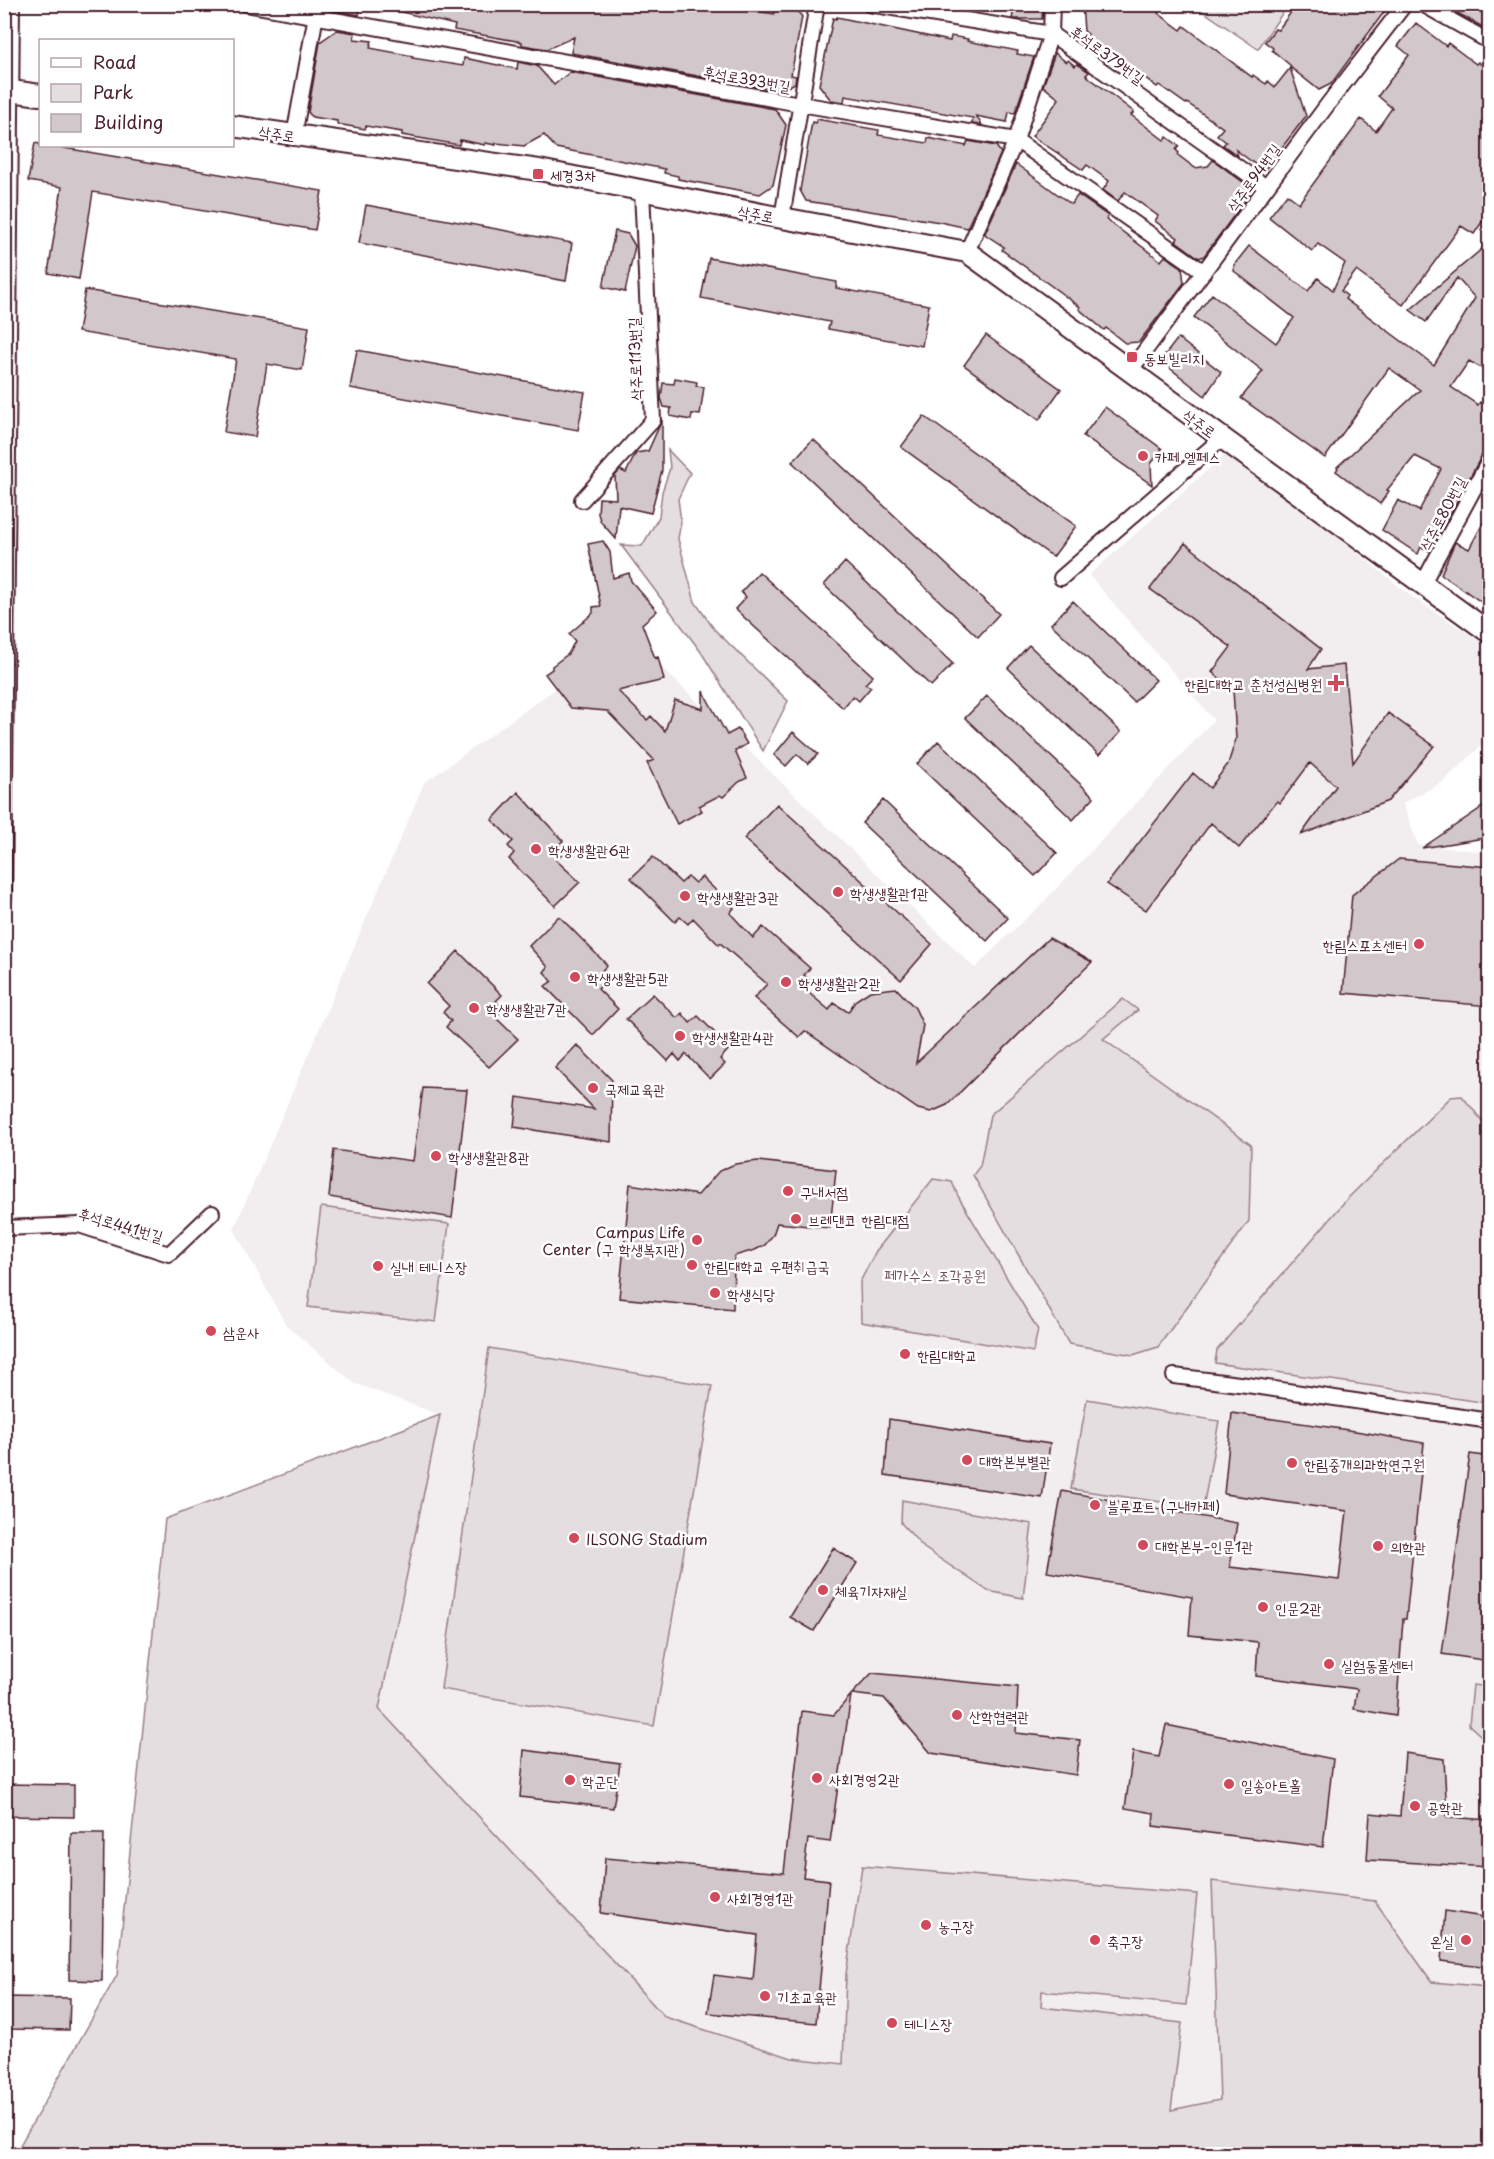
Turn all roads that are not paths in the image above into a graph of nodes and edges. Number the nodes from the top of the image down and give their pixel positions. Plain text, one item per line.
1 (12, 4) edge
2 (246, 4) edge
3 (817, 4) edge
4 (869, 4) edge
5 (1052, 4) edge
6 (1405, 4) edge
7 (1422, 4) edge
8 (317, 10) edge
9 (1051, 34) junction
10 (1490, 42) edge
11 (8, 90) edge
12 (39, 95) edge
13 (800, 104) junction
14 (234, 126) edge
15 (294, 136) junction
16 (1016, 140) junction
17 (1266, 188) junction
18 (642, 190) junction
19 (782, 218) junction
20 (967, 252) junction
21 (1204, 272) junction
22 (7, 309) edge
23 (1130, 371) junction
24 (1222, 438) junction
25 (1490, 459) edge
26 (582, 500) dead end
27 (1061, 578) dead end
28 (1423, 583) junction
29 (1490, 633) edge
30 (5, 642) edge
31 (4, 898) edge
32 (212, 1213) dead end
33 (4, 1228) edge
34 (1174, 1376) dead end
35 (1490, 1421) edge

1 - 11 street
2 - 8 street, 후석로393번길
3 - 13 street
4 - 9 street, 후석로379번길
5 - 9 street
6 - 17 street, 삭주로94번길
7 - 10 street
8 - 13 street, 후석로393번길
8 - 15 street
9 - 16 street
9 - 17 street, 후석로379번길
11 - 12 street
11 - 22 street
13 - 16 street, 후석로393번길
13 - 19 street
14 - 15 street, 삭주로
15 - 18 street, 삭주로
16 - 20 street
16 - 21 street, 후석로393번길
17 - 21 street, 삭주로94번길
18 - 19 street, 삭주로
18 - 26 street, 삭주로113번길
19 - 20 street, 삭주로
20 - 23 street, 삭주로
21 - 23 street, 삭주로94번길
22 - 30 street
23 - 24 street, 삭주로
24 - 27 street, 삭주로
24 - 28 street, 삭주로
25 - 28 street, 삭주로80번길
28 - 29 street, 삭주로
30 - 31 street
32 - 33 street, 후석로441번길
34 - 35 street

